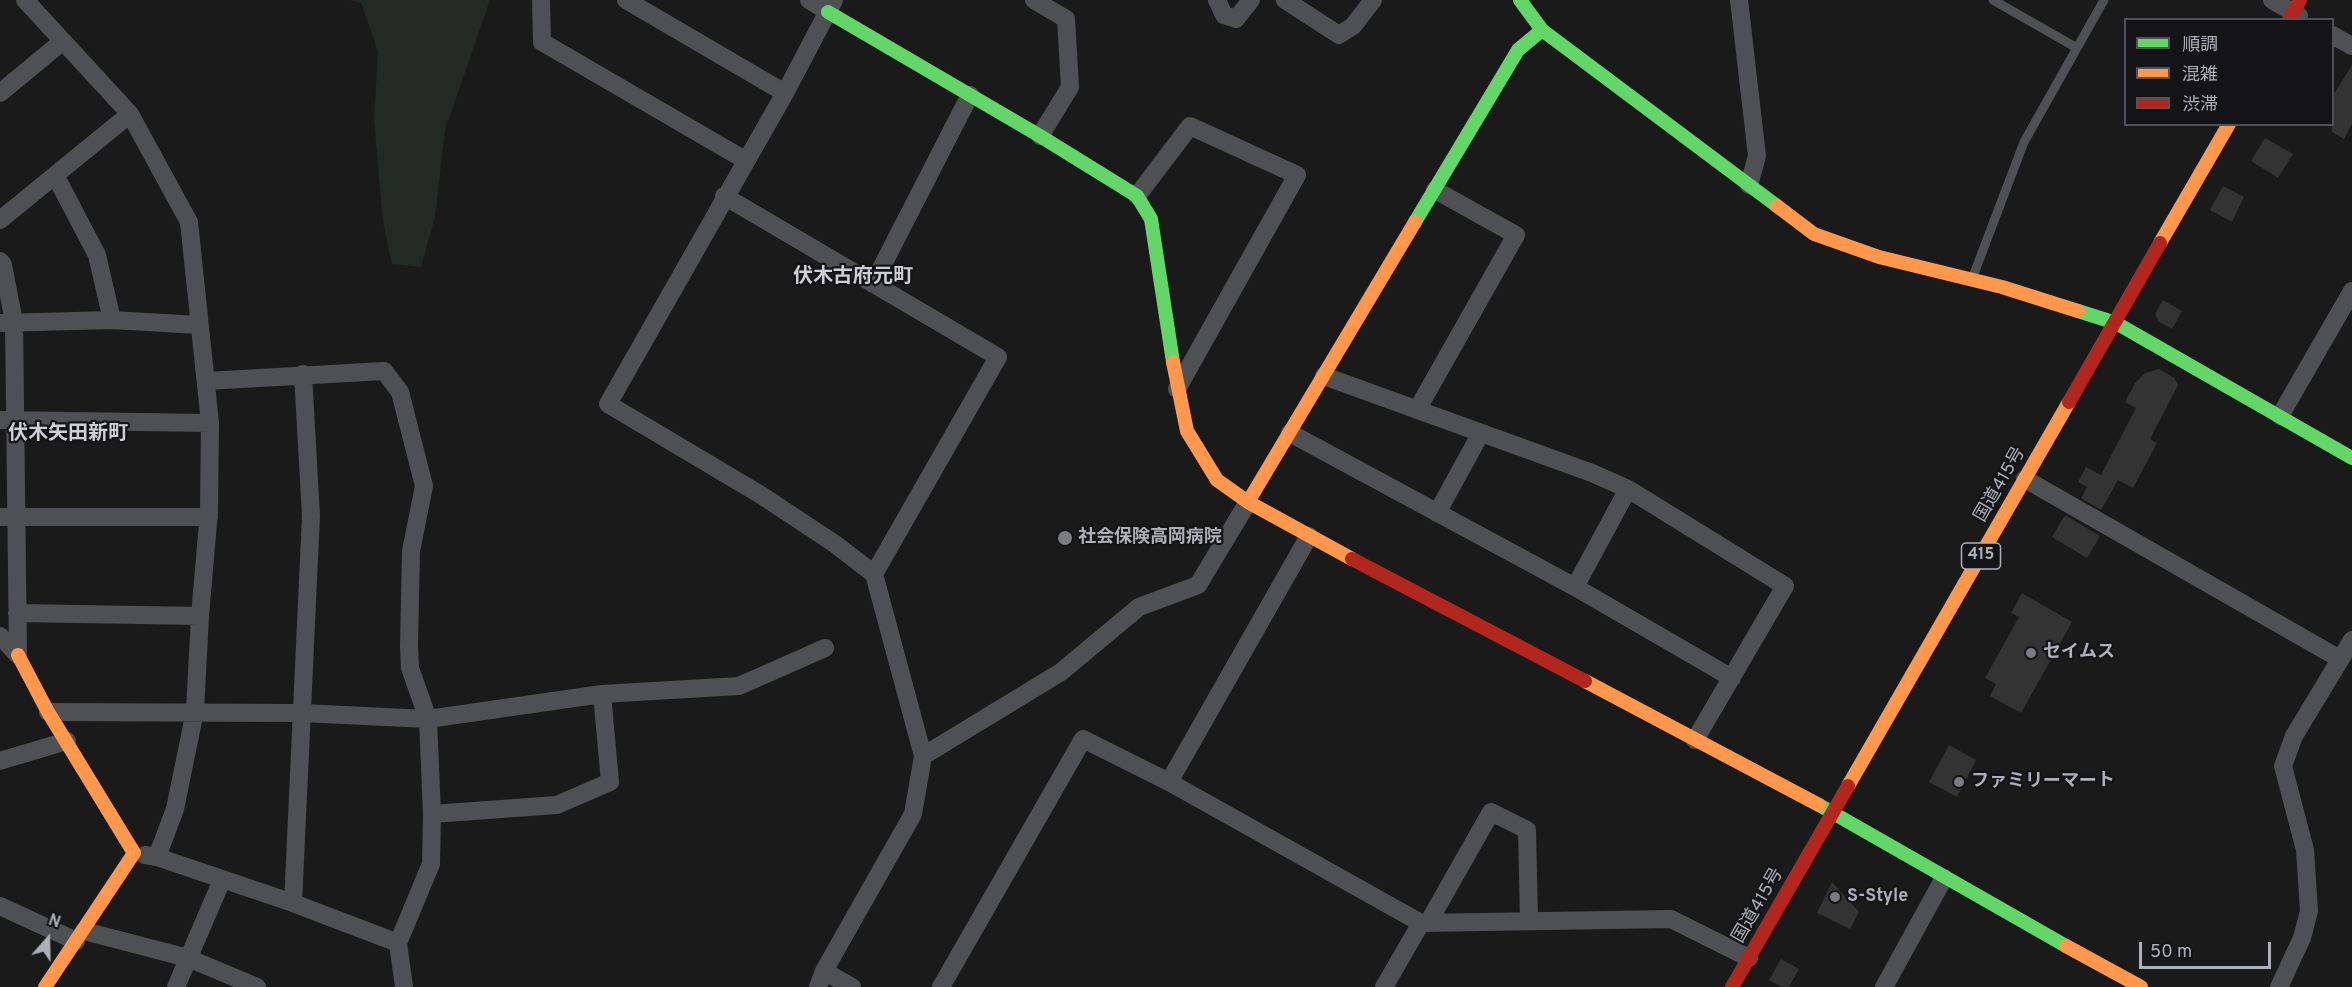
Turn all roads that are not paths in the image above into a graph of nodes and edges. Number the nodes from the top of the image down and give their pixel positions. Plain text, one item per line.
1 (25, 0) edge
2 (541, 0) edge
3 (626, 0) edge
4 (809, 0) edge
5 (1034, 0) edge
6 (1217, 0) edge
7 (1251, 0) edge
8 (1285, 0) edge
9 (1373, 0) edge
10 (1520, 0) edge
11 (1739, 0) edge
12 (1993, 0) edge
13 (2104, 0) edge
14 (2272, 0) edge
15 (831, 6) edge
16 (2297, 13) edge
17 (1542, 30) junction
18 (2334, 36) edge
19 (63, 41) junction
20 (2352, 46) edge
21 (2077, 48) junction
22 (0, 93) edge
23 (785, 93) junction
24 (970, 95) junction
25 (130, 114) junction
26 (2228, 126) edge
27 (1040, 136) junction
28 (745, 160) junction
29 (55, 175) junction
30 (1749, 185) junction
31 (1434, 190) junction
32 (724, 196) junction
33 (1137, 196) junction
34 (0, 220) edge
35 (0, 261) edge
36 (1972, 280) junction
37 (873, 284) junction
38 (2352, 291) edge
39 (112, 320) junction
40 (7, 322) edge
41 (2116, 323) junction
42 (199, 325) junction
43 (303, 374) junction
44 (1324, 376) junction
45 (206, 381) junction
46 (1177, 389) junction
47 (1417, 410) junction
48 (2280, 416) junction
49 (7, 420) edge
50 (210, 423) junction
51 (1290, 433) junction
52 (1481, 433) junction
53 (2352, 458) edge
54 (2025, 479) junction
55 (1628, 489) junction
56 (1248, 502) junction
57 (1437, 513) junction
58 (9, 517) edge
59 (209, 517) junction
60 (1309, 536) junction
61 (874, 574) junction
62 (1575, 587) junction
63 (17, 613) junction
64 (200, 616) junction
65 (0, 636) edge
66 (2352, 640) edge
67 (825, 648) dead end
68 (18, 655) junction
69 (2340, 659) junction
70 (1732, 678) junction
71 (602, 694) junction
72 (195, 711) junction
73 (48, 712) junction
74 (302, 713) junction
75 (428, 719) junction
76 (1695, 740) junction
77 (67, 741) junction
78 (923, 756) junction
79 (0, 761) edge
80 (1169, 782) junction
81 (1834, 813) junction
82 (432, 814) junction
83 (134, 853) junction
84 (158, 857) junction
85 (1944, 878) junction
86 (222, 880) junction
87 (293, 903) junction
88 (0, 906) edge
89 (1529, 920) junction
90 (1424, 923) junction
91 (80, 936) junction
92 (398, 943) junction
93 (188, 958) junction
94 (1749, 958) junction
95 (821, 979) edge
96 (45, 987) edge
97 (176, 987) edge
98 (257, 987) edge
99 (404, 987) edge
100 (852, 987) edge
101 (941, 987) edge
102 (1384, 987) edge
103 (1732, 987) edge
104 (1884, 987) edge
105 (2141, 987) edge
106 (2279, 987) edge

1 - 19 street
2 - 28 street
3 - 23 street
4 - 15 street
5 - 27 street
6 - 7 street
8 - 9 street
10 - 17 main road
11 - 30 street
12 - 21 lane
13 - 21 lane
14 - 16 street
15 - 23 street
15 - 24 main road
17 - 30 main road
17 - 31 main road
18 - 20 street
19 - 22 street
19 - 25 street
21 - 36 lane
23 - 28 street
24 - 27 main road
24 - 37 street
25 - 29 street
25 - 42 street
26 - 41 main road, 国道415号 / 415
27 - 33 main road
28 - 32 street
29 - 34 street
29 - 39 street
30 - 36 main road
31 - 44 main road
31 - 47 street
32 - 37 street
32 - 61 street
33 - 46 main road
33 - 46 street
35 - 40 street
36 - 41 main road
37 - 61 street
38 - 48 street
39 - 40 street
39 - 42 street
40 - 49 street
41 - 48 main road
41 - 54 main road, 国道415号 / 415
42 - 45 street
43 - 45 street
43 - 74 street
43 - 75 street
44 - 47 street
44 - 51 main road
45 - 50 street
46 - 56 main road
47 - 52 street
48 - 53 main road
49 - 50 street
49 - 58 street
50 - 59 street
51 - 56 main road
51 - 57 street
52 - 55 street
52 - 57 street
54 - 69 street
54 - 81 main road, 国道415号 / 415
55 - 62 street
55 - 70 street
56 - 60 main road
56 - 78 street
57 - 62 street
58 - 59 street
58 - 63 street
59 - 64 street
60 - 76 main road
60 - 80 street
61 - 78 street
62 - 70 street
63 - 64 street
63 - 68 street
64 - 72 street
65 - 68 street
66 - 69 street
67 - 71 street
68 - 73 main road
69 - 106 street
70 - 76 street
71 - 75 street
71 - 82 street
72 - 73 street
72 - 74 street
72 - 84 street
73 - 77 main road
74 - 75 street
74 - 87 street
75 - 82 street
76 - 81 main road
77 - 79 street
77 - 83 main road
78 - 95 street
80 - 90 street
80 - 101 street
81 - 85 main road
81 - 94 main road, 国道415号 / 415
82 - 92 street
83 - 84 street
83 - 91 main road
84 - 86 street
85 - 104 street
85 - 105 main road
86 - 87 street
86 - 93 street
87 - 92 street
88 - 91 street
89 - 90 street
89 - 90 street
89 - 94 street
90 - 102 street
91 - 93 street
91 - 96 main road
92 - 99 street
93 - 97 street
93 - 98 street
94 - 103 main road, 国道415号 / 415
95 - 100 street

